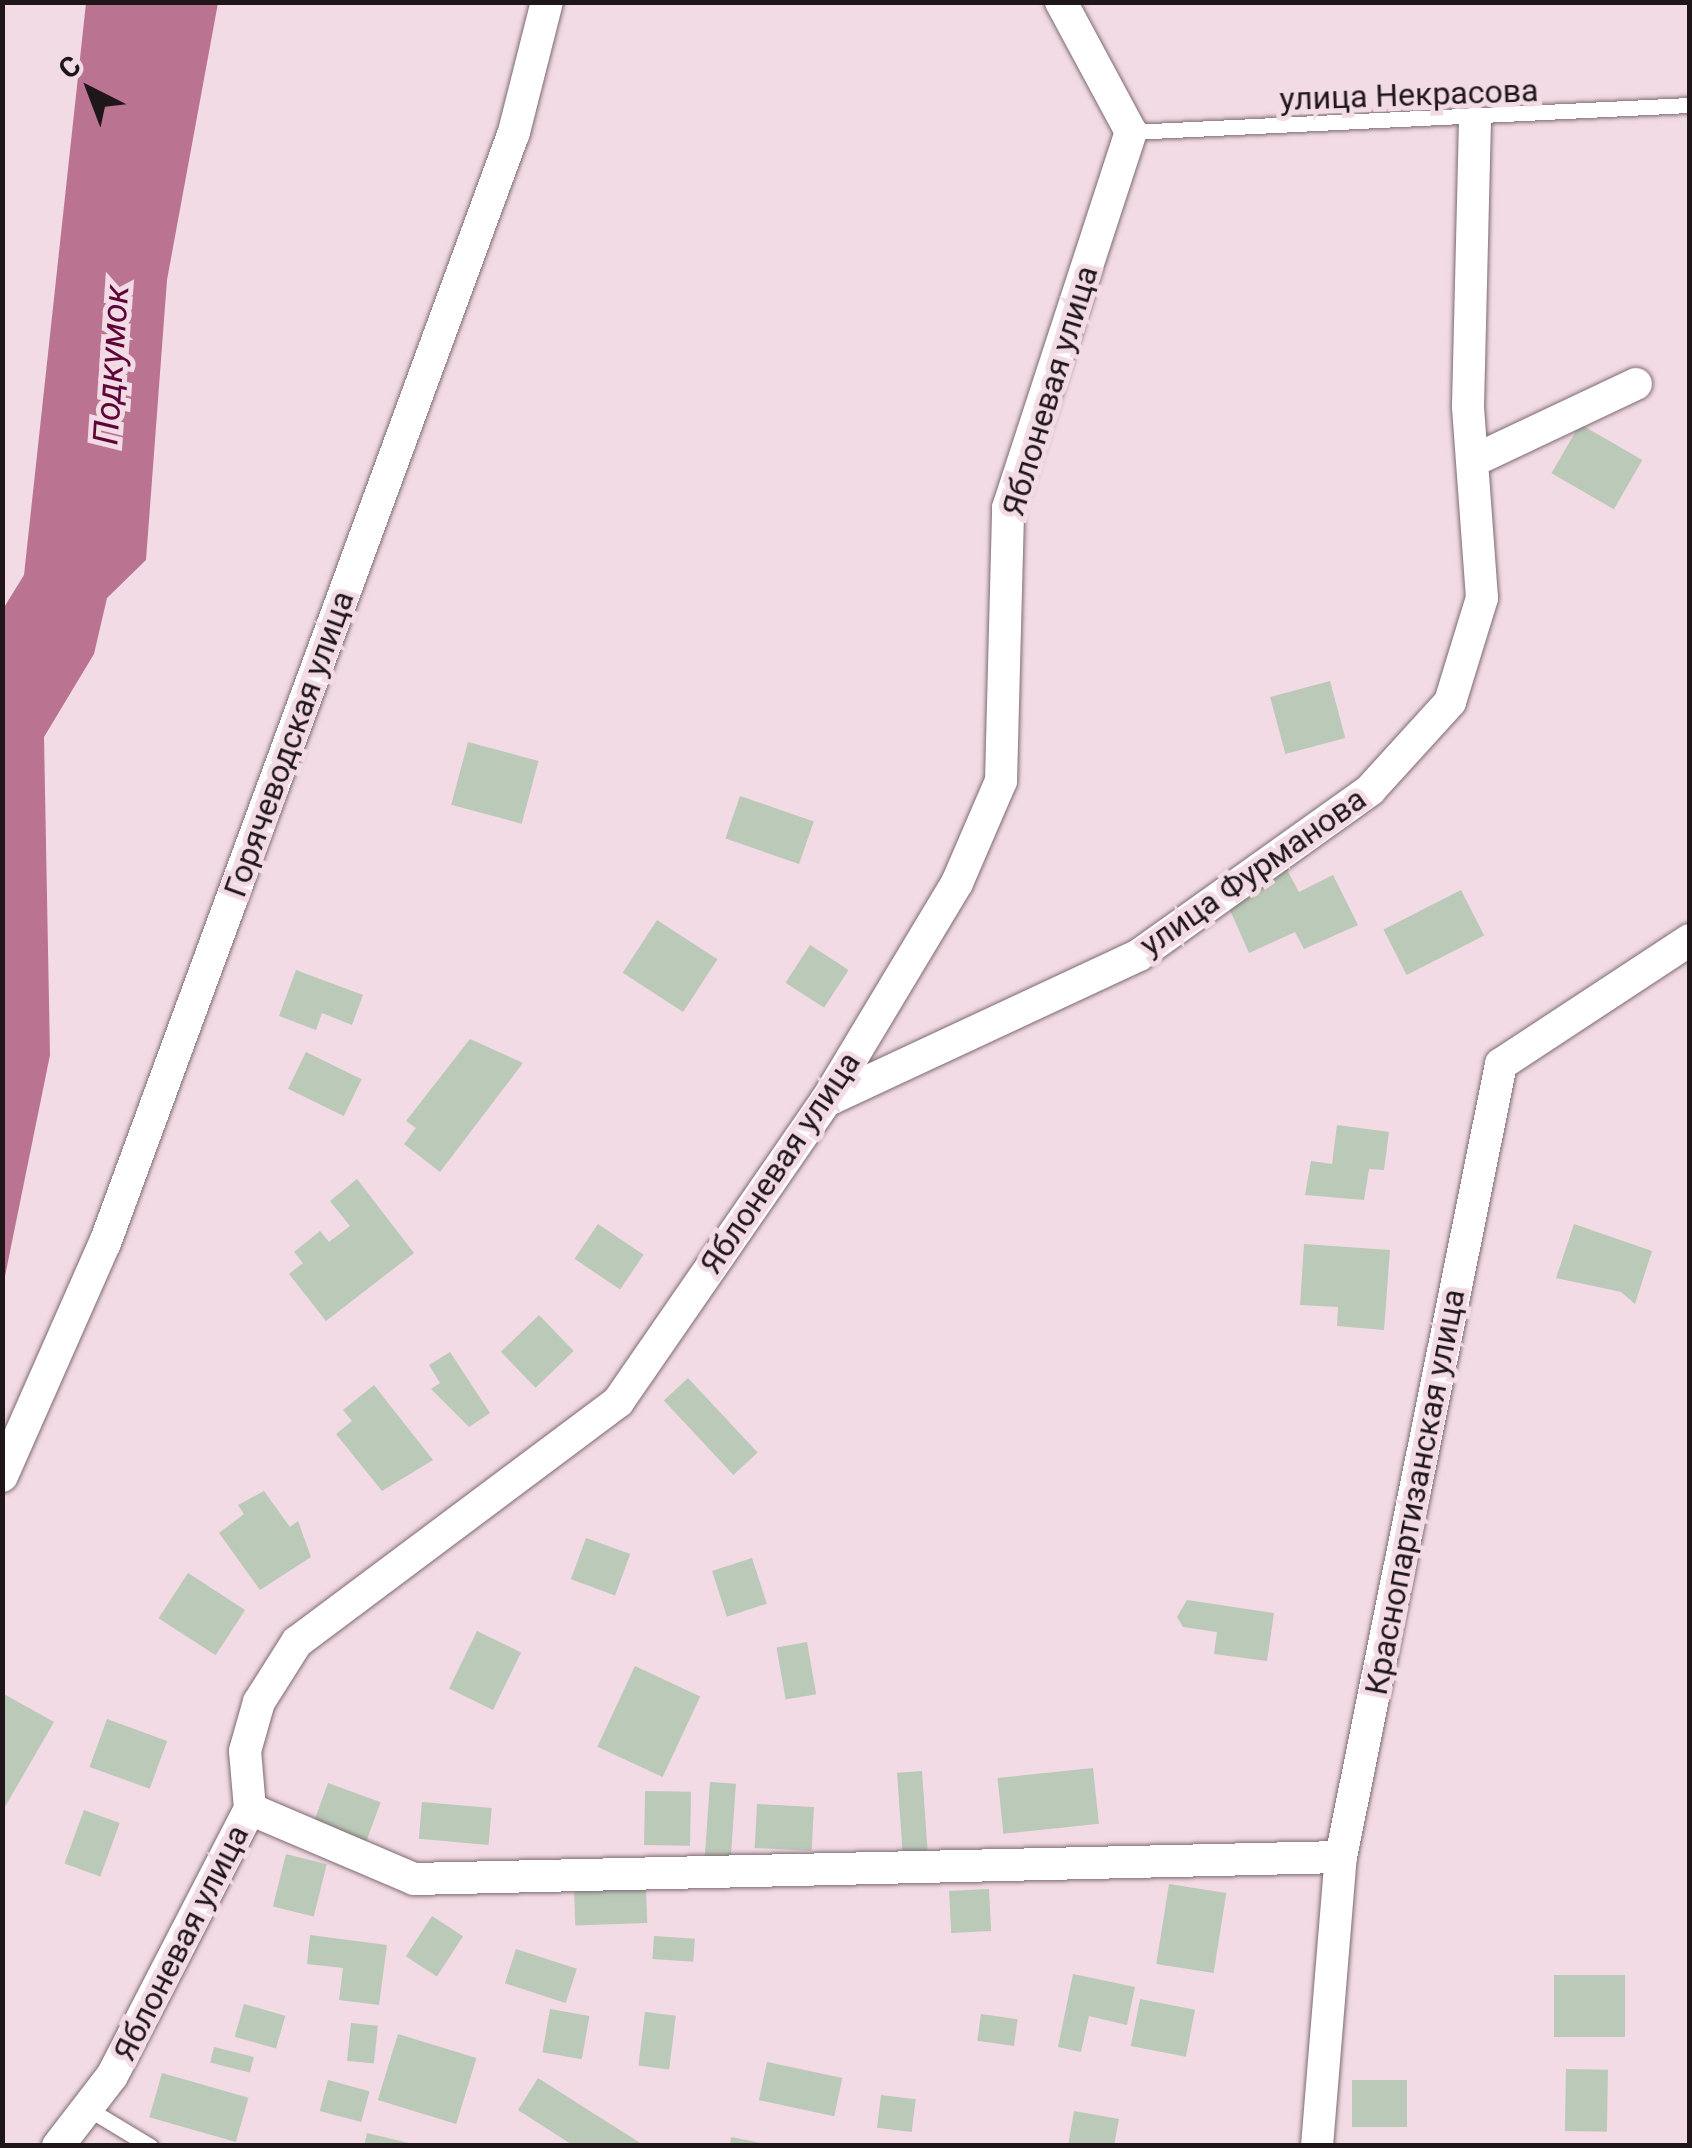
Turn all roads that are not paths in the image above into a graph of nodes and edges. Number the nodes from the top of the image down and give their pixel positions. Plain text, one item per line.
1 (547, 2) edge
2 (1062, 2) edge
3 (1690, 106) edge
4 (1475, 122) junction
5 (1131, 132) junction
6 (1636, 384) dead end
7 (1475, 460) junction
8 (1690, 940) edge
9 (826, 1101) junction
10 (2, 1476) edge
11 (250, 1809) junction
12 (1341, 1856) junction
13 (87, 2108) junction
14 (58, 2146) edge
15 (150, 2146) edge
16 (1317, 2146) edge

1 - 10 street, Горячеводская улица
2 - 5 street
3 - 4 lane, улица Некрасова
4 - 5 lane, улица Некрасова
4 - 7 street, улица Фурманова
5 - 9 street, Яблоневая улица
6 - 7 street
7 - 9 street, улица Фурманова
8 - 12 street, Краснопартизанская улица
9 - 11 street, Яблоневая улица
11 - 12 street
11 - 13 street, Яблоневая улица
12 - 16 street, Краснопартизанская улица
13 - 14 street, Яблоневая улица
13 - 15 lane

